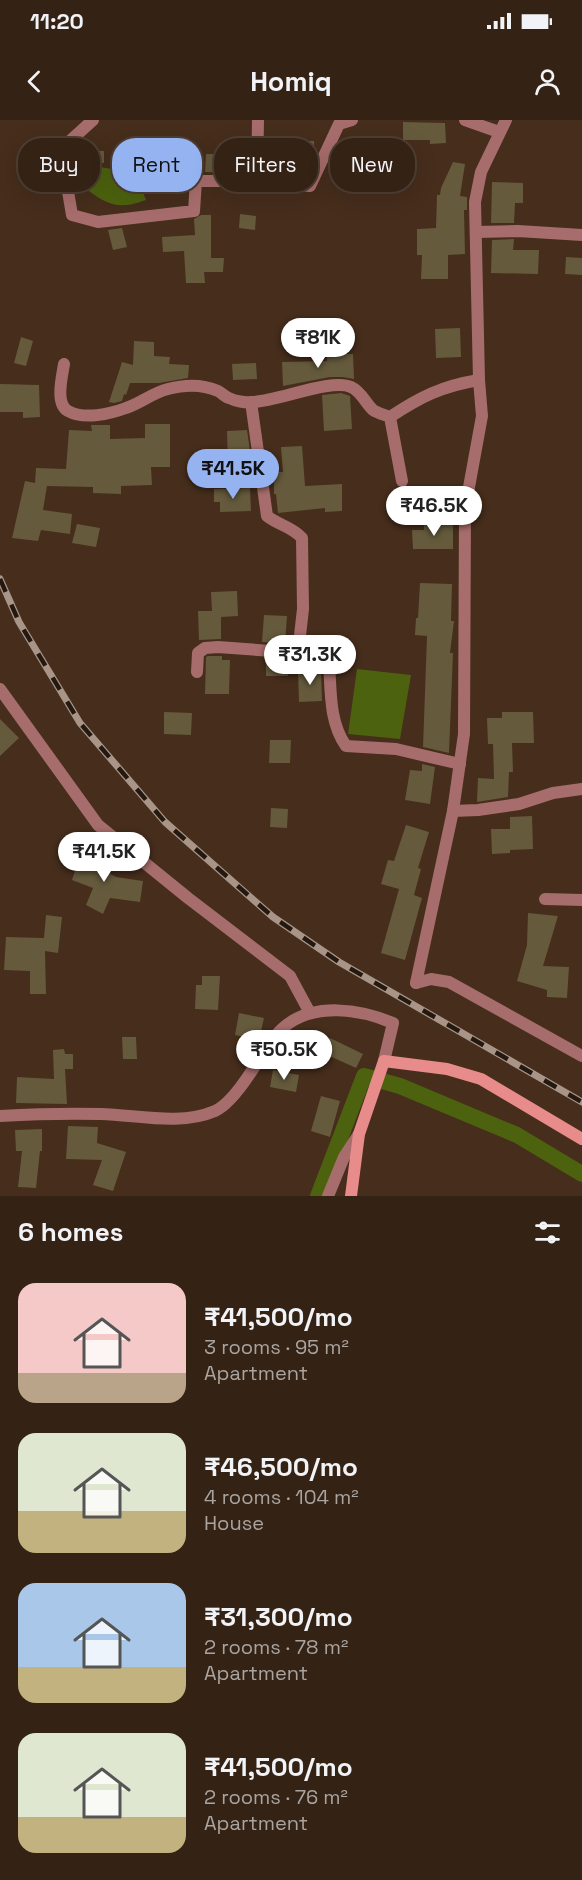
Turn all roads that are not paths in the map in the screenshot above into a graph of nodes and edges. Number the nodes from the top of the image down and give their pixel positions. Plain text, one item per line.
1 (93, 120) edge
2 (258, 120) edge
3 (352, 120) edge
4 (465, 120) edge
5 (506, 120) edge
6 (499, 132) junction
7 (257, 138) edge
8 (318, 169) edge
9 (214, 182) edge
10 (477, 232) junction
11 (582, 235) edge
12 (64, 364) dead end
13 (479, 380) junction
14 (251, 402) junction
15 (390, 417) junction
16 (402, 481) dead end
17 (298, 653) junction
18 (197, 672) dead end
19 (0, 689) edge
20 (460, 764) junction
21 (582, 789) edge
22 (453, 812) junction
23 (545, 899) dead end
24 (582, 900) edge
25 (310, 1013) junction
26 (582, 1056) edge
27 (384, 1061) junction
28 (0, 1116) edge
29 (359, 1134) junction
30 (582, 1139) edge
31 (328, 1196) edge
32 (351, 1196) edge

1 - 9 street
2 - 7 street
3 - 8 street
4 - 6 street
5 - 6 street
6 - 10 street
10 - 11 street
10 - 13 street
12 - 14 street
13 - 15 street
13 - 20 street
14 - 15 street
14 - 17 street
15 - 16 street
17 - 18 street
17 - 20 street
19 - 25 street
20 - 22 street
21 - 22 street
22 - 26 street
23 - 24 street
25 - 27 street
25 - 28 street
27 - 29 main road
27 - 30 main road
29 - 31 street
29 - 32 main road

